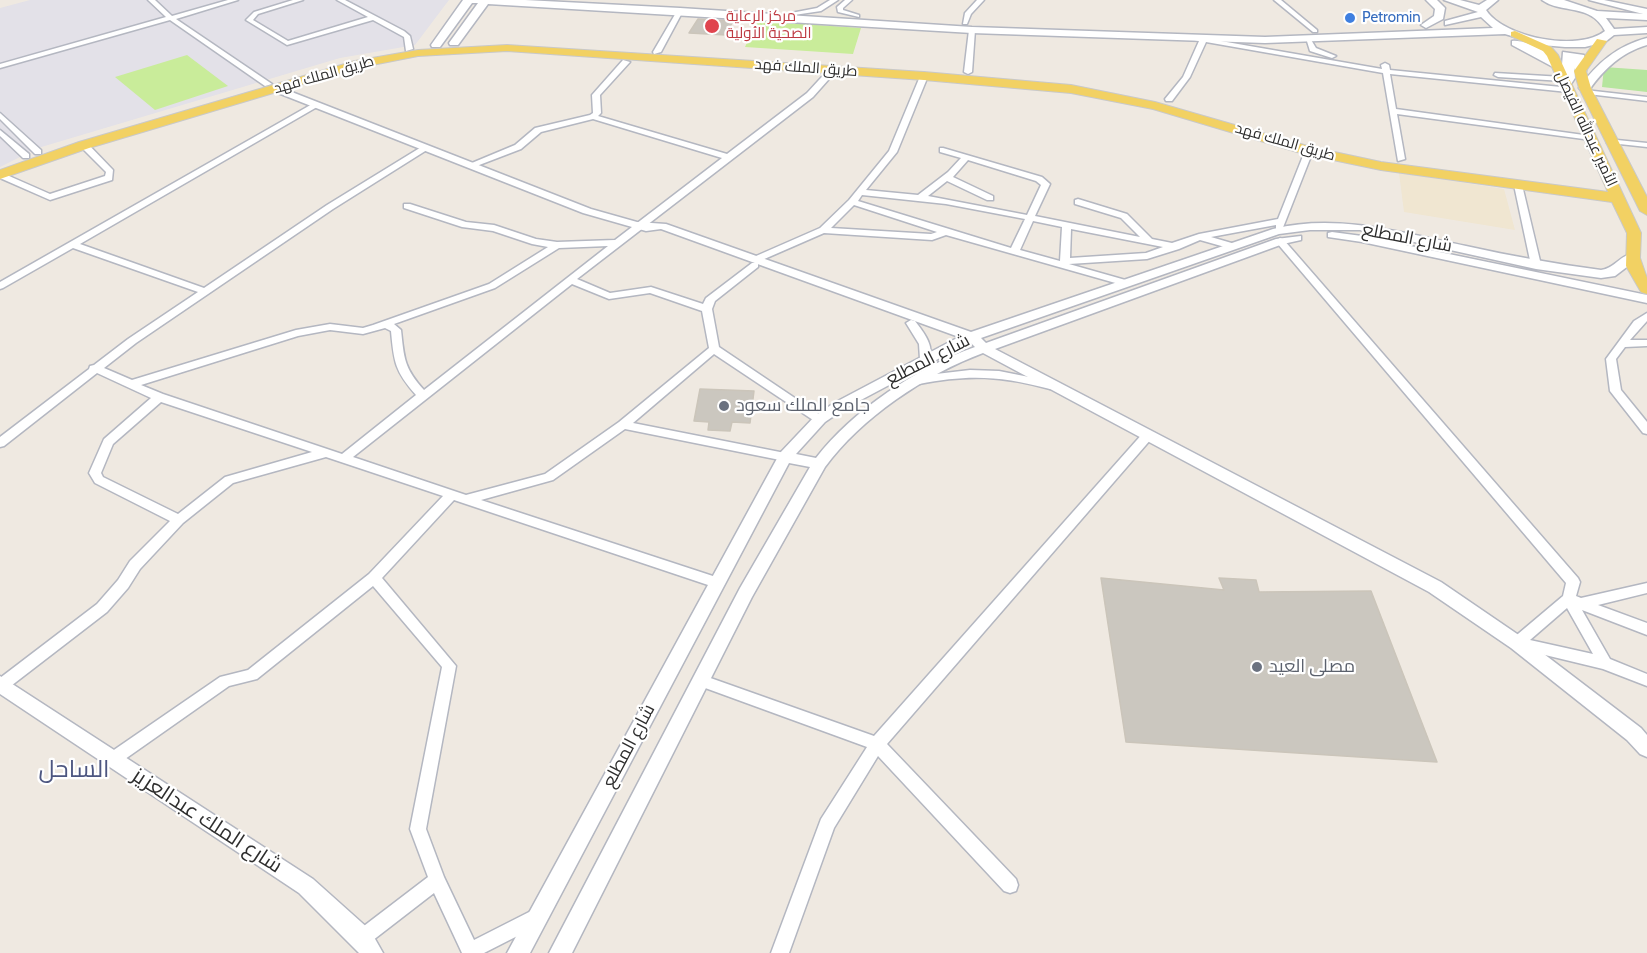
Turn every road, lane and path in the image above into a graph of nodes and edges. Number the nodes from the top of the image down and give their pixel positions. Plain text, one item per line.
1 (151, 0) edge
2 (235, 0) edge
3 (300, 0) edge
4 (340, 0) edge
5 (467, 0) edge
6 (486, 0) edge
7 (603, 0) edge
8 (835, 0) edge
9 (849, 0) edge
10 (981, 0) edge
11 (1277, 0) edge
12 (1431, 0) edge
13 (1449, 0) edge
14 (1493, 0) edge
15 (1547, 0) edge
16 (1563, 0) edge
17 (1593, 0) edge
18 (1574, 6) junction
19 (680, 10) junction
20 (1481, 11) junction
21 (794, 13) junction
22 (1593, 14) junction
23 (1647, 15) edge
24 (857, 16) junction
25 (171, 18) junction
26 (372, 18) junction
27 (1426, 25) junction
28 (969, 27) junction
29 (1647, 30) edge
30 (1446, 31) junction
31 (1510, 32) junction
32 (1611, 32) junction
33 (1311, 35) junction
34 (1198, 39) junction
35 (1601, 41) junction
36 (1647, 41) edge
37 (454, 44) junction
38 (436, 45) junction
39 (410, 49) junction
40 (657, 52) junction
41 (626, 62) dead end
42 (768, 62) junction
43 (1557, 65) junction
44 (0, 66) edge
45 (1386, 68) junction
46 (833, 70) junction
47 (1580, 71) junction
48 (968, 72) junction
49 (924, 76) junction
50 (1566, 84) junction
51 (272, 87) junction
52 (1586, 90) junction
53 (1169, 99) junction
54 (1647, 99) edge
55 (314, 105) junction
56 (1393, 111) junction
57 (0, 115) edge
58 (593, 117) junction
59 (0, 132) edge
60 (1591, 138) junction
61 (1610, 141) junction
62 (1647, 145) edge
63 (84, 146) junction
64 (426, 148) junction
65 (943, 150) dead end
66 (1309, 151) junction
67 (32, 154) junction
68 (728, 157) junction
69 (966, 157) junction
70 (1401, 159) junction
71 (471, 165) junction
72 (0, 167) edge
73 (0, 175) edge
74 (948, 178) junction
75 (1518, 185) junction
76 (1577, 189) junction
77 (860, 192) junction
78 (1616, 194) junction
79 (920, 198) junction
80 (990, 198) dead end
81 (1644, 199) edge
82 (852, 202) junction
83 (1078, 202) dead end
84 (407, 206) dead end
85 (892, 213) junction
86 (1032, 217) junction
87 (639, 225) junction
88 (1067, 225) junction
89 (823, 230) junction
90 (1280, 231) junction
91 (877, 232) junction
92 (946, 232) junction
93 (1199, 237) junction
94 (1148, 240) junction
95 (617, 243) junction
96 (71, 244) junction
97 (557, 245) junction
98 (1232, 246) junction
99 (1176, 247) junction
100 (1014, 252) junction
101 (1638, 254) edge
102 (757, 261) junction
103 (1064, 263) junction
104 (1536, 265) junction
105 (572, 280) junction
106 (1126, 283) junction
107 (0, 285) edge
108 (1647, 289) edge
109 (204, 291) junction
110 (1647, 299) edge
111 (707, 309) junction
112 (1647, 316) edge
113 (911, 322) junction
114 (386, 324) junction
115 (958, 341) junction
116 (978, 343) junction
117 (1647, 343) edge
118 (1625, 344) junction
119 (714, 349) junction
120 (925, 359) junction
121 (94, 368) junction
122 (919, 380) junction
123 (129, 385) junction
124 (1052, 385) junction
125 (423, 396) junction
126 (159, 397) junction
127 (820, 419) junction
128 (623, 424) junction
129 (1647, 430) edge
130 (1148, 435) junction
131 (0, 443) edge
132 (325, 453) junction
133 (345, 457) junction
134 (785, 457) junction
135 (819, 464) junction
136 (451, 495) junction
137 (464, 501) junction
138 (179, 520) junction
139 (374, 578) junction
140 (717, 583) junction
141 (1647, 588) edge
142 (1575, 601) junction
143 (1647, 629) edge
144 (1517, 643) junction
145 (1605, 663) junction
146 (1647, 680) edge
147 (702, 681) junction
148 (1, 685) edge
149 (877, 744) junction
150 (1647, 748) edge
151 (113, 759) junction
152 (437, 880) junction
153 (1010, 885) dead end
154 (536, 918) junction
155 (367, 945) edge
156 (518, 953) edge
157 (560, 953) edge
158 (780, 953) edge

1 - 25 street
2 - 25 street
3 - 26 street
4 - 26 street
5 - 6 main road
5 - 38 main road
6 - 19 main road
6 - 37 main road
7 - 21 main road
8 - 21 street
9 - 24 street
10 - 28 street
11 - 33 street
12 - 27 main road
13 - 20 main road
14 - 20 main road
15 - 18 main road
16 - 18 street
17 - 23 street
18 - 22 main road
19 - 28 main road
19 - 40 street
20 - 27 main road
20 - 31 main road
21 - 24 main road
22 - 23 main road
22 - 32 main road
24 - 28 main road
25 - 44 street
25 - 51 street
26 - 39 street
27 - 33 main road
28 - 33 main road
28 - 34 main road
28 - 48 street
29 - 32 main road
30 - 31 main road
30 - 33 main road
30 - 43 main road
31 - 35 main road
31 - 43 main road, الأمير عبدالله الفيصل
32 - 35 main road
33 - 34 main road
33 - 45 street
34 - 45 street
34 - 53 street
35 - 47 main road, الأمير عبدالله الفيصل
36 - 52 main road
37 - 38 main road, طريق الملك فهد
37 - 40 main road, طريق الملك فهد
38 - 39 main road, طريق الملك فهد
39 - 51 main road, طريق الملك فهد
40 - 42 main road, طريق الملك فهد
41 - 58 street
42 - 46 main road, طريق الملك فهد
42 - 48 main road, طريق الملك فهد
42 - 51 main road, طريق الملك فهد
43 - 50 main road, الأمير عبدالله الفيصل
45 - 50 street
45 - 50 street
45 - 56 street
46 - 49 main road, طريق الملك فهد
46 - 68 street
47 - 50 main road
47 - 52 main road, الأمير عبدالله الفيصل
48 - 53 main road, طريق الملك فهد
49 - 66 main road, طريق الملك فهد
49 - 77 street
50 - 60 main road, الأمير عبدالله الفيصل
51 - 55 street
51 - 63 main road, طريق الملك فهد
51 - 67 main road, طريق الملك فهد
52 - 54 street
52 - 61 main road, الأمير عبدالله الفيصل
53 - 70 main road, طريق الملك فهد
55 - 64 street
55 - 96 street
56 - 60 street
56 - 70 street
57 - 67 street
58 - 68 street
58 - 71 street
59 - 67 street
60 - 78 main road, الأمير عبدالله الفيصل
61 - 62 street
61 - 81 main road, الأمير عبدالله الفيصل
63 - 73 main road, طريق الملك فهد
63 - 73 street
64 - 71 street
64 - 109 street
65 - 69 street
66 - 75 main road, طريق الملك فهد
66 - 90 street
67 - 72 main road, طريق الملك فهد
68 - 87 street
69 - 74 street
69 - 86 street
70 - 76 main road, طريق الملك فهد
71 - 87 street
74 - 79 street
74 - 80 street
75 - 76 main road, طريق الملك فهد
75 - 104 street
76 - 78 main road, طريق الملك فهد
77 - 79 street
77 - 82 street
78 - 101 main road, الأمير عبدالله الفيصل
79 - 86 street
82 - 85 street
82 - 89 street
83 - 94 street
84 - 97 street
85 - 91 street
85 - 92 street
86 - 88 street
86 - 100 street
87 - 95 street
87 - 102 street
88 - 94 street
88 - 103 street
89 - 91 street
89 - 102 street
90 - 93 street
90 - 98 street, شارع المطلع
90 - 104 street, شارع المطلع
90 - 110 street, شارع المطلع
90 - 116 street, شارع المطلع
90 - 142 street
91 - 92 street
92 - 100 street
93 - 98 street
93 - 99 street
94 - 99 street
95 - 97 street
95 - 105 street
96 - 107 street
96 - 109 street
97 - 114 street
98 - 106 street, شارع المطلع
99 - 103 street
100 - 103 street
101 - 104 street, شارع المطلع
101 - 108 main road
102 - 111 street
102 - 113 street
102 - 116 street
103 - 106 street
105 - 111 street
105 - 125 street
106 - 116 street, شارع المطلع
109 - 121 street
111 - 119 street
112 - 118 street
113 - 115 street
113 - 120 street
114 - 123 street
114 - 125 street
115 - 116 street, شارع المطلع
115 - 120 street, شارع المطلع
116 - 122 street, شارع المطلع
116 - 124 street
117 - 118 street
118 - 129 street
119 - 127 street
119 - 128 street
120 - 127 street, شارع المطلع
121 - 123 street
121 - 131 street
122 - 124 street
122 - 135 street, شارع المطلع
123 - 126 street
124 - 130 street
125 - 133 street
126 - 132 street
126 - 138 street
127 - 134 street, شارع المطلع
128 - 134 street
128 - 137 street
130 - 144 street
130 - 149 street
132 - 133 street
132 - 138 street
133 - 136 street
134 - 135 street
134 - 140 street, شارع المطلع
135 - 147 street, شارع المطلع
136 - 137 street
136 - 139 street
137 - 140 street
138 - 148 street
139 - 151 street
139 - 152 street
140 - 154 street, شارع المطلع
141 - 142 street
142 - 143 street
142 - 144 street
142 - 145 street
144 - 145 street
144 - 150 street
145 - 146 street
147 - 149 street
147 - 157 street, شارع المطلع
148 - 151 street, شارع الملك عبدالعزيز
149 - 153 street
149 - 158 street
151 - 155 street, شارع الملك عبدالعزيز
152 - 154 street
152 - 155 street
154 - 156 street, شارع المطلع

